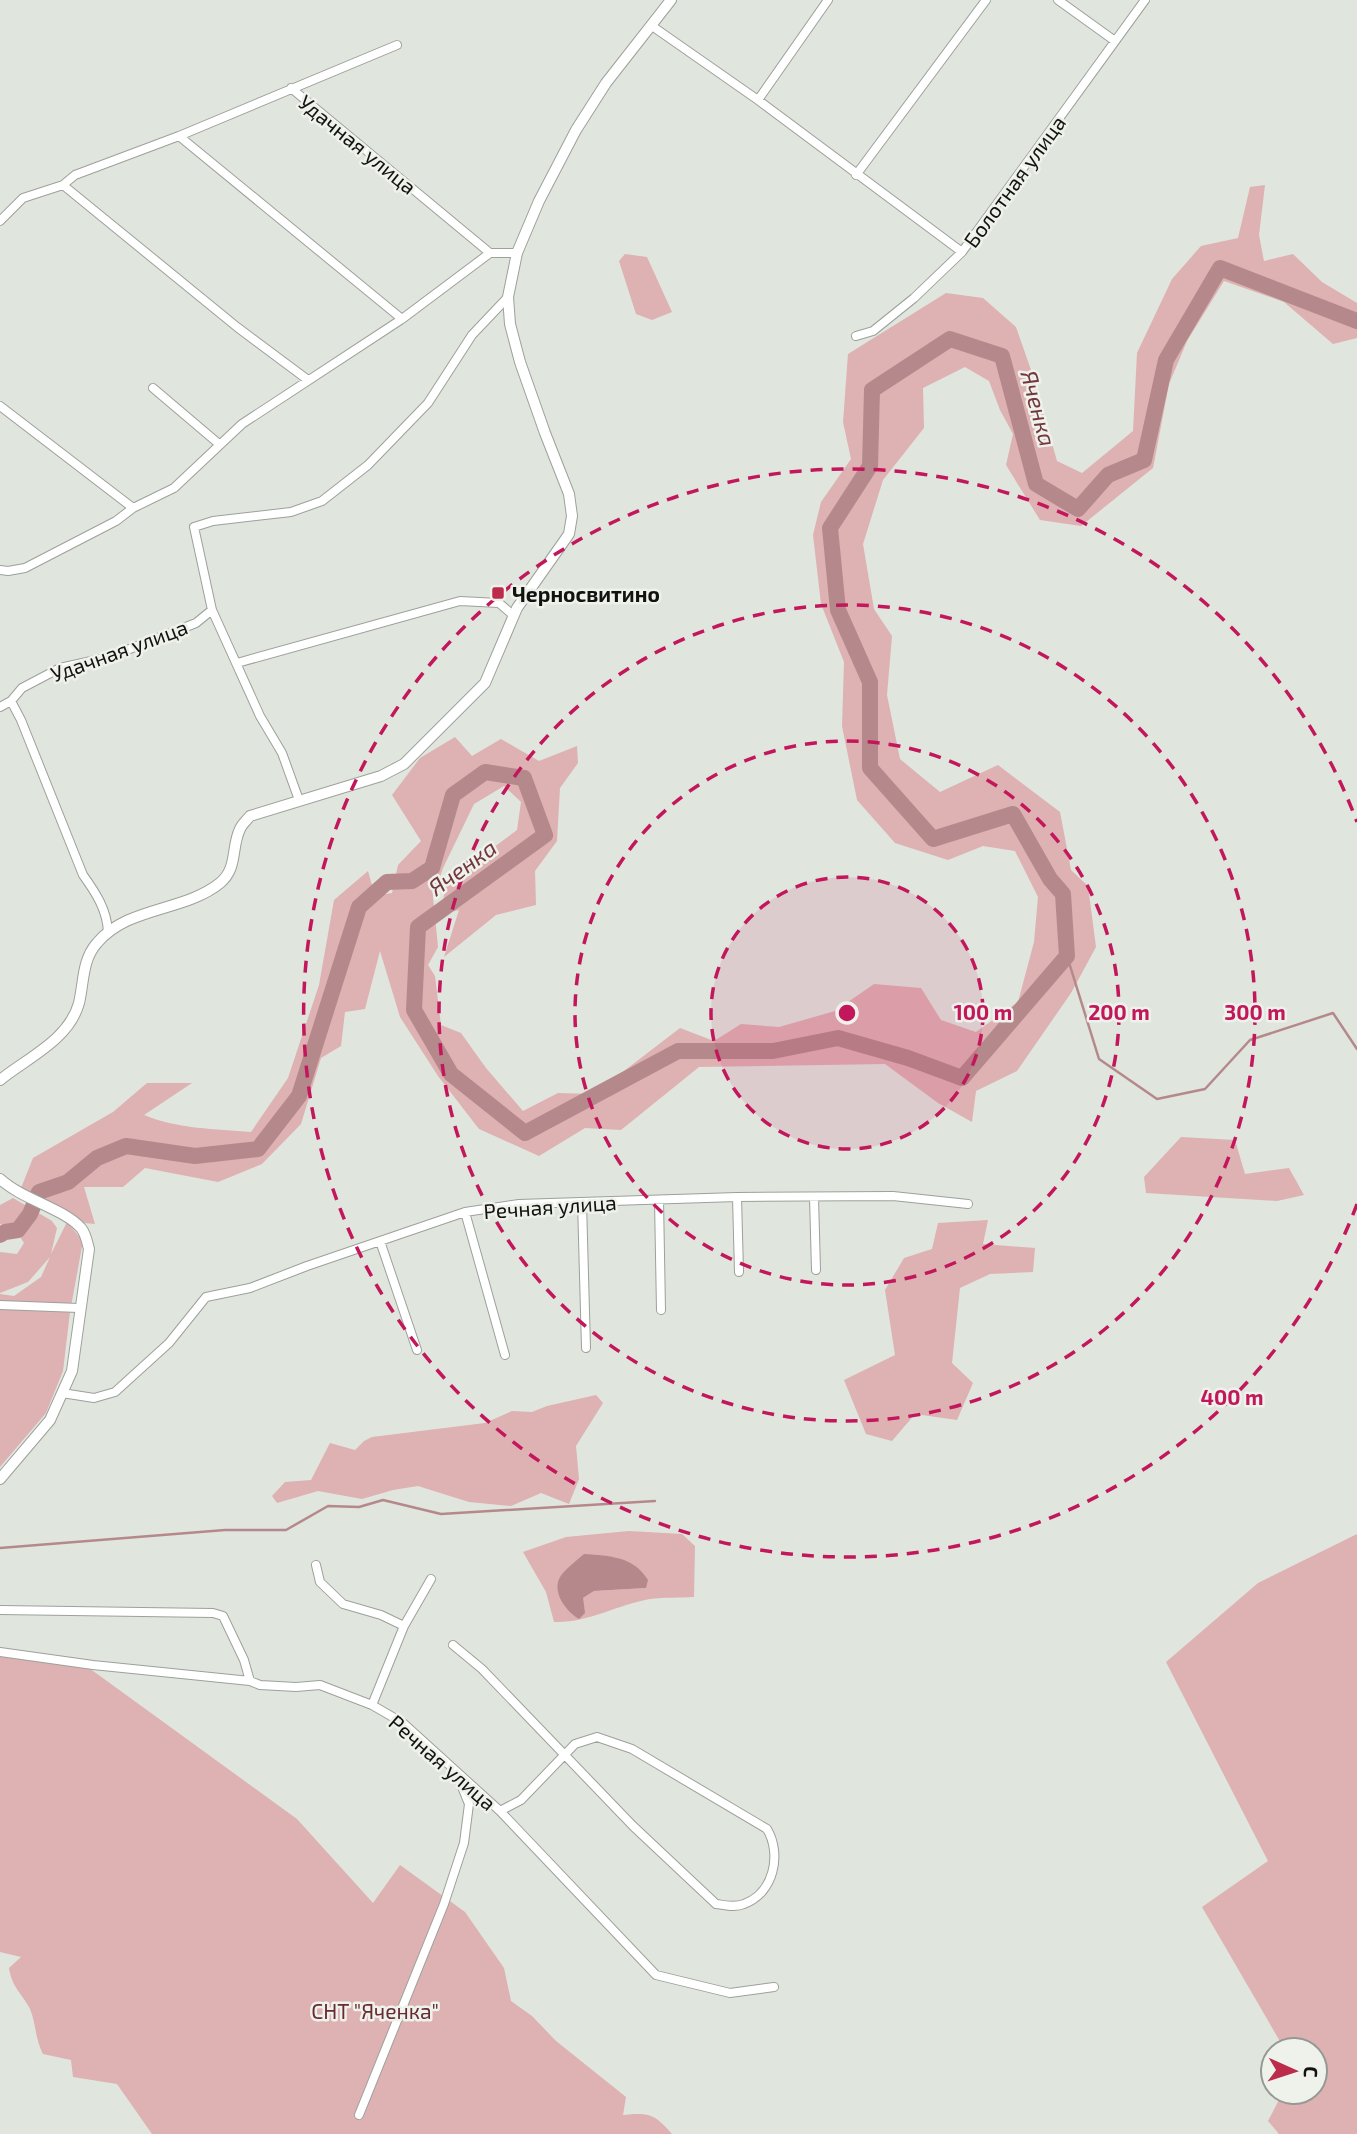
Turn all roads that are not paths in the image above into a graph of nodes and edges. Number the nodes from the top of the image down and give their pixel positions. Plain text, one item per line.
1 (671, 0) edge
2 (828, 0) edge
3 (986, 0) edge
4 (1058, 0) edge
5 (1145, 0) edge
6 (652, 26) junction
7 (1115, 41) junction
8 (397, 46) dead end
9 (290, 89) junction
10 (758, 100) junction
11 (179, 136) junction
12 (856, 175) junction
13 (63, 185) junction
14 (0, 221) edge
15 (962, 252) junction
16 (490, 253) junction
17 (517, 253) junction
18 (508, 298) junction
19 (402, 319) junction
20 (856, 336) dead end
21 (308, 380) junction
22 (153, 388) dead end
23 (0, 406) edge
24 (219, 444) junction
25 (133, 508) junction
26 (4, 571) edge
27 (212, 610) junction
28 (513, 615) junction
29 (237, 663) junction
30 (11, 701) junction
31 (0, 707) edge
32 (299, 800) junction
33 (108, 932) junction
34 (0, 1080) edge
35 (0, 1179) edge
36 (737, 1197) junction
37 (814, 1197) junction
38 (659, 1200) junction
39 (582, 1202) junction
40 (968, 1204) dead end
41 (465, 1212) junction
42 (380, 1241) junction
43 (816, 1270) dead end
44 (738, 1272) dead end
45 (0, 1305) edge
46 (79, 1308) junction
47 (661, 1310) dead end
48 (586, 1348) dead end
49 (417, 1350) dead end
50 (505, 1355) dead end
51 (62, 1393) junction
52 (0, 1479) edge
53 (316, 1565) dead end
54 (431, 1579) dead end
55 (0, 1610) edge
56 (404, 1626) junction
57 (453, 1645) dead end
58 (0, 1652) edge
59 (250, 1681) junction
60 (373, 1705) junction
61 (566, 1754) junction
62 (455, 1769) junction
63 (500, 1811) junction
64 (774, 1987) dead end
65 (359, 2115) dead end

1 - 6 street
2 - 10 street
3 - 12 street
4 - 7 street
5 - 7 street, Болотная улица
6 - 10 street
6 - 17 street
7 - 15 street, Болотная улица
8 - 9 street, Удачная улица
9 - 11 street, Удачная улица
9 - 16 street, Удачная улица
10 - 12 street
11 - 13 street, Удачная улица
11 - 19 street
12 - 15 street
13 - 14 street, Удачная улица
13 - 21 street
15 - 20 street, Болотная улица
16 - 17 street
16 - 19 street
17 - 18 street
18 - 27 street, Удачная улица
18 - 28 street
19 - 21 street
21 - 24 street
22 - 24 street
23 - 25 street
24 - 25 street
25 - 26 street
27 - 29 street
27 - 30 street, Удачная улица
28 - 29 street
28 - 32 street
29 - 32 street
30 - 31 street, Удачная улица
30 - 33 street
32 - 33 street
33 - 34 street
35 - 46 street
36 - 37 street, Речная улица
36 - 38 street, Речная улица
36 - 44 street
37 - 40 street, Речная улица
37 - 43 street
38 - 39 street, Речная улица
38 - 47 street
39 - 41 street, Речная улица
39 - 48 street
41 - 42 street, Речная улица
41 - 50 street
42 - 49 street
42 - 51 street, Речная улица
45 - 46 street
46 - 51 street
51 - 52 street
53 - 56 street
54 - 56 street
55 - 59 street
56 - 60 street
57 - 61 street
58 - 59 street, Речная улица
59 - 60 street, Речная улица
60 - 62 street, Речная улица
61 - 61 street
61 - 63 street
62 - 63 street, Речная улица
62 - 65 street
63 - 64 street, Речная улица

